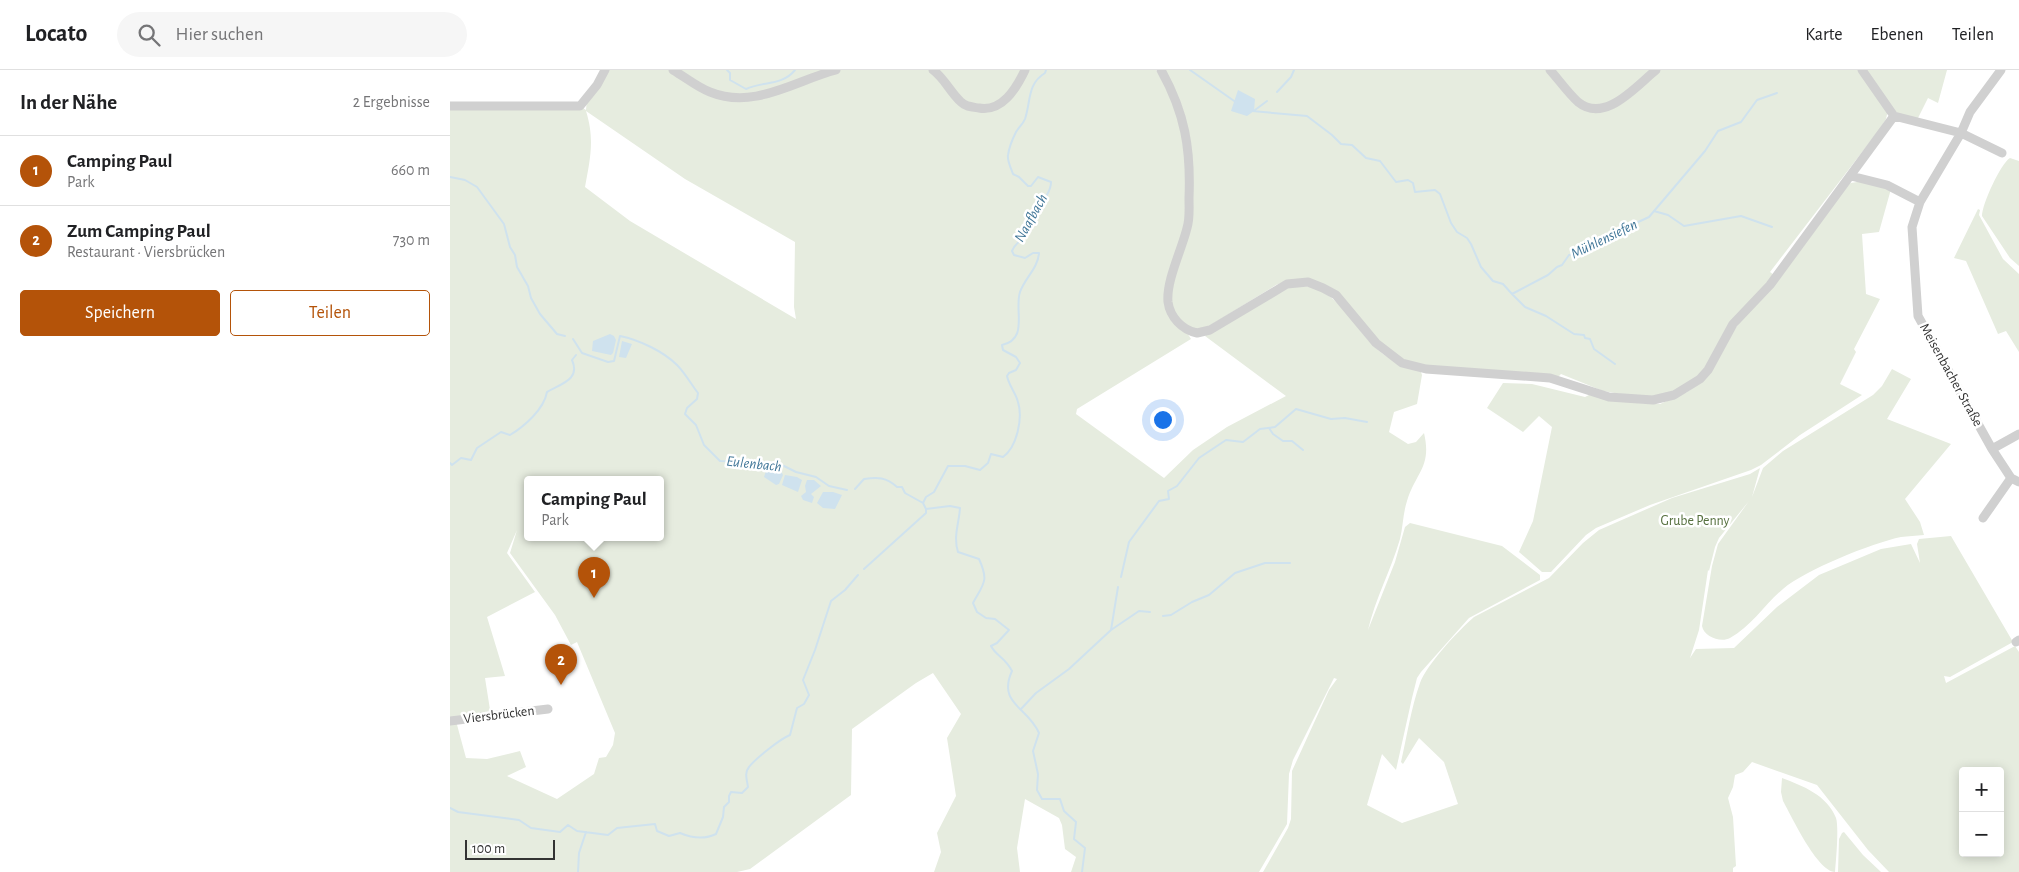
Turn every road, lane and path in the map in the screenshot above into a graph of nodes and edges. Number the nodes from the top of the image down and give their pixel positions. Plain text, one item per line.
1 (605, 70) edge
2 (673, 70) edge
3 (836, 70) edge
4 (933, 70) edge
5 (1025, 70) edge
6 (1161, 70) edge
7 (1550, 70) edge
8 (1656, 70) edge
9 (1862, 70) edge
10 (2001, 70) edge
11 (450, 106) edge
12 (1894, 116) junction
13 (1961, 133) junction
14 (2002, 153) dead end
15 (1850, 176) junction
16 (1920, 202) junction
17 (2019, 434) edge
18 (1992, 449) junction
19 (2015, 480) edge
20 (1983, 518) dead end
21 (548, 710) dead end
22 (450, 721) edge

1 - 11 street
2 - 3 street
4 - 5 street
6 - 15 street
7 - 8 street
9 - 12 street
10 - 13 street, Meisenbacher Straße
12 - 13 street
12 - 15 street
13 - 14 street
13 - 16 street, Meisenbacher Straße
15 - 16 street
16 - 18 street, Meisenbacher Straße
17 - 18 street
18 - 19 street, Meisenbacher Straße
19 - 20 street
21 - 22 street, Viersbrücken

